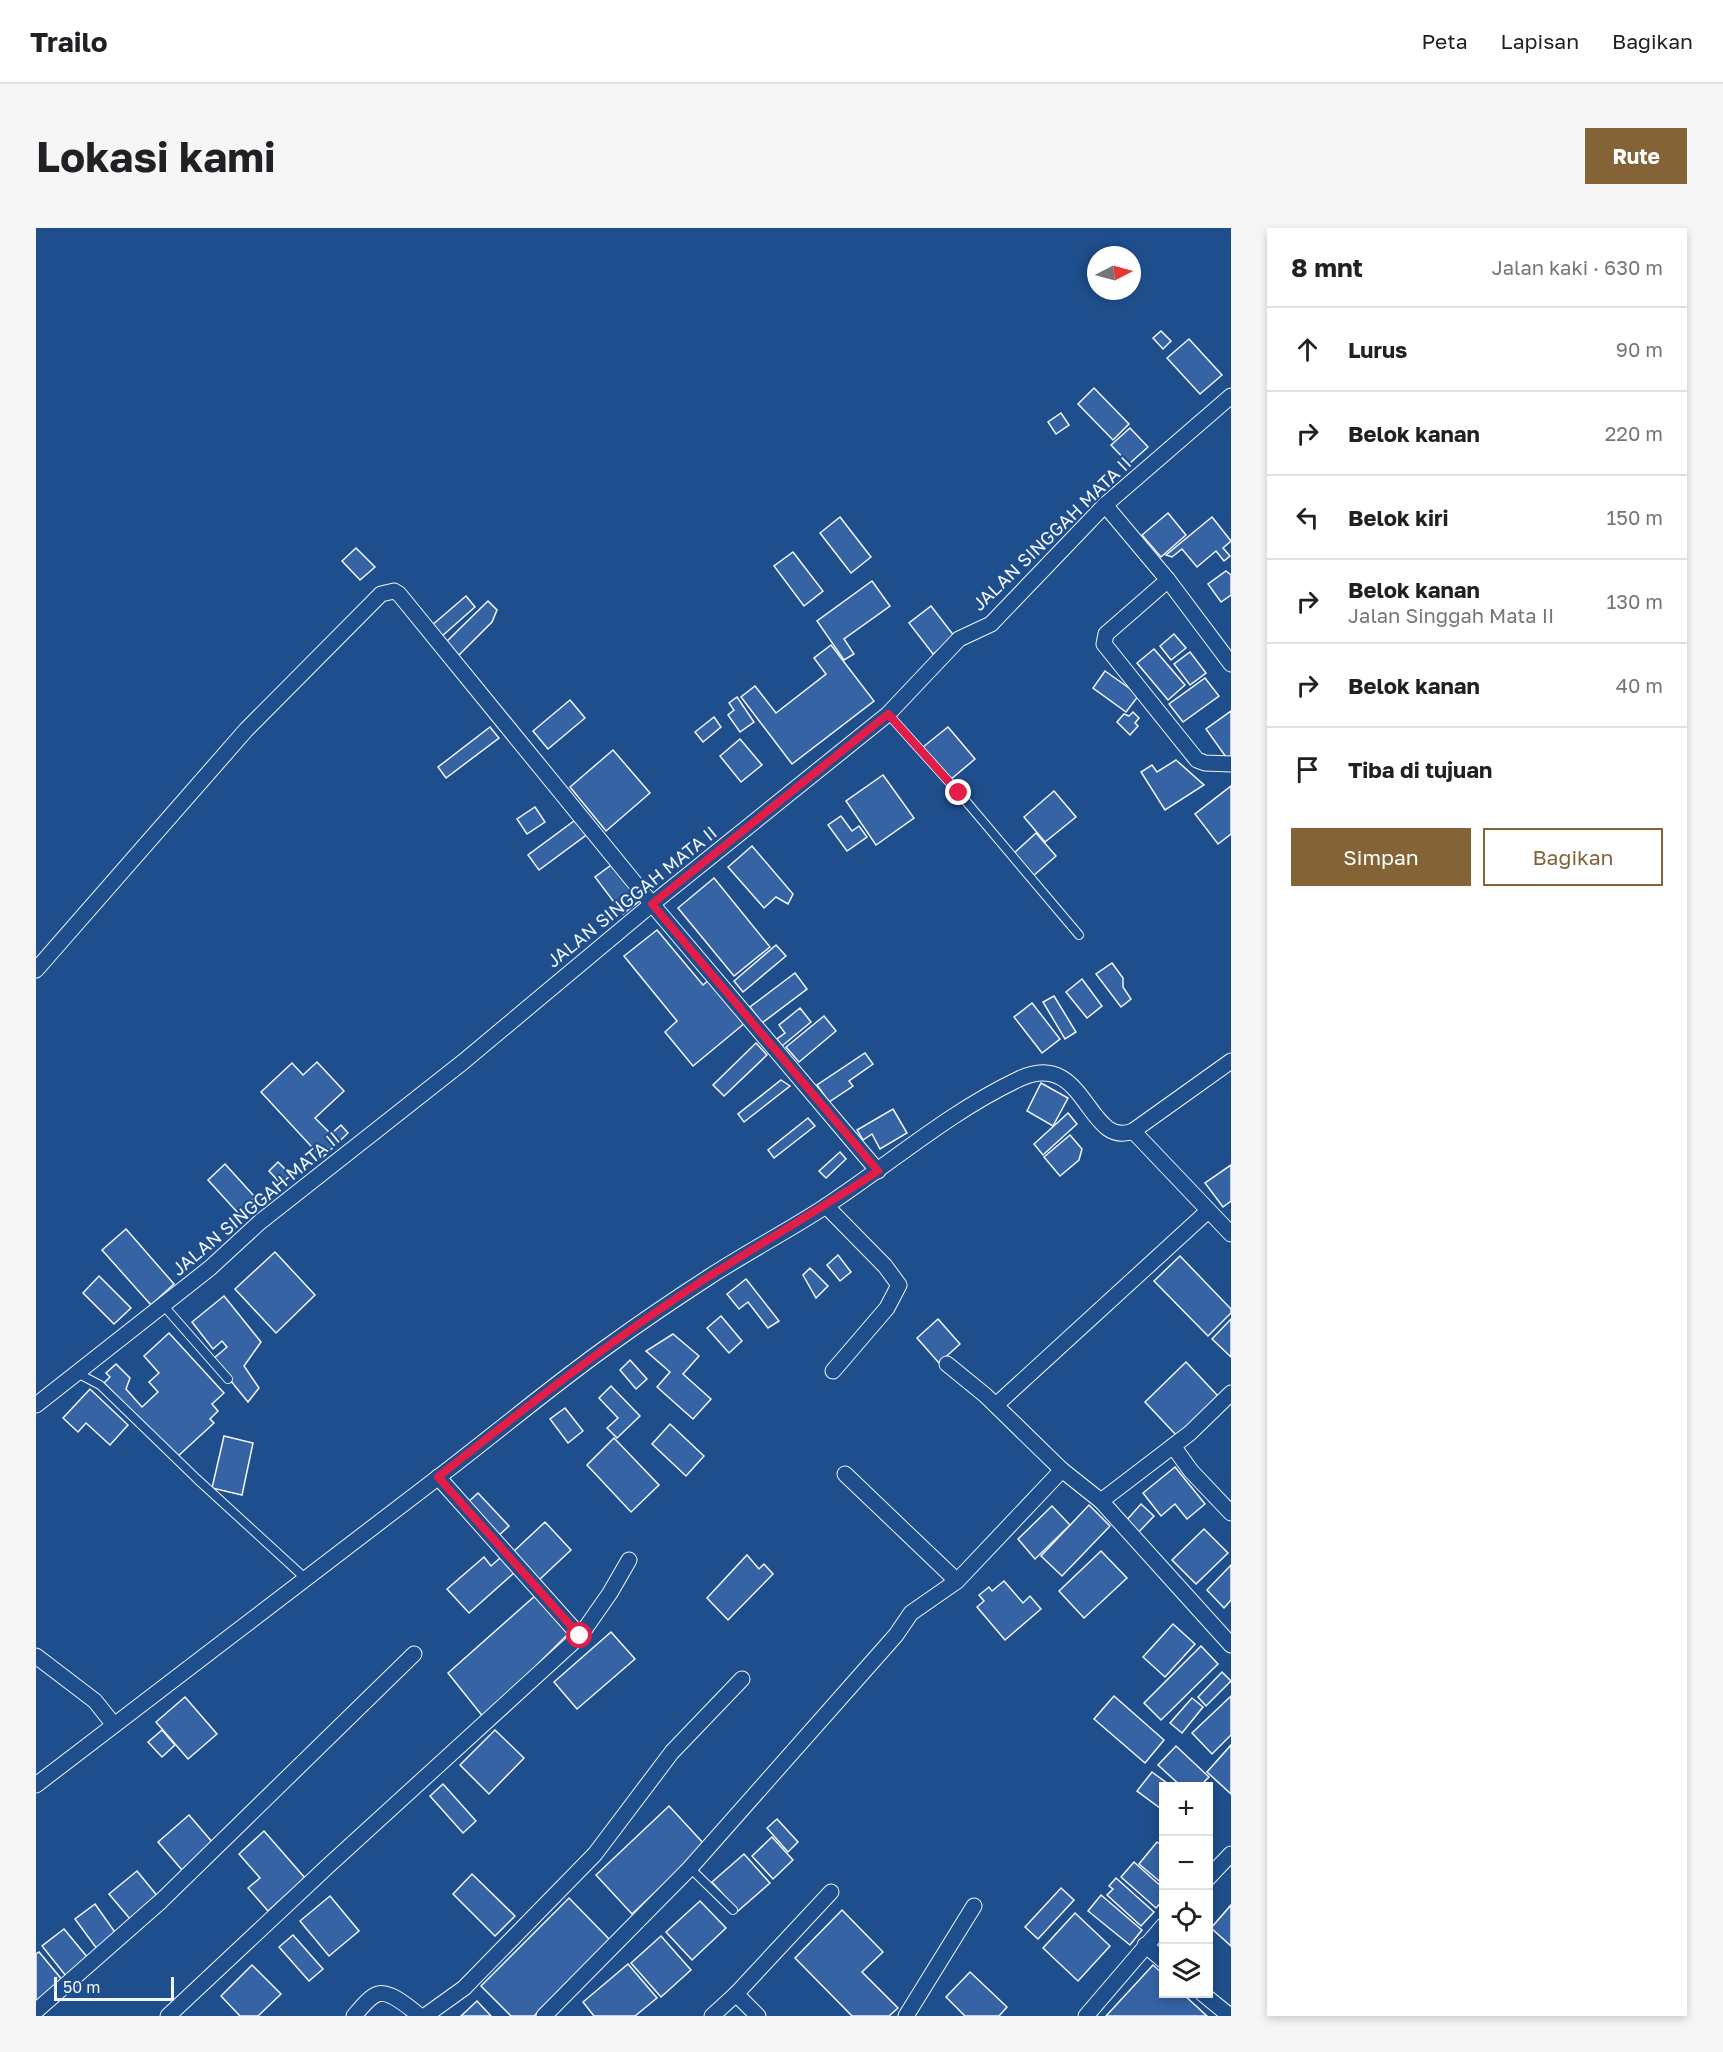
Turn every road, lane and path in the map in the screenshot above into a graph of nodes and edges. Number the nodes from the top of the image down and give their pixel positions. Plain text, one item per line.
1 (1231, 396) edge
2 (1106, 505) junction
3 (1168, 580) junction
4 (1231, 664) edge
5 (888, 714) junction
6 (1231, 764) edge
7 (652, 904) junction
8 (1079, 935) dead end
9 (36, 970) edge
10 (1231, 1062) edge
11 (1133, 1131) junction
12 (872, 1163) junction
13 (826, 1206) junction
14 (1208, 1211) junction
15 (1231, 1234) edge
16 (163, 1305) junction
17 (947, 1365) dead end
18 (833, 1371) dead end
19 (76, 1373) junction
20 (228, 1378) dead end
21 (1231, 1393) edge
22 (36, 1405) edge
23 (996, 1405) junction
24 (1173, 1446) junction
25 (1062, 1470) junction
26 (845, 1473) dead end
27 (438, 1477) junction
28 (1101, 1501) junction
29 (1231, 1513) edge
30 (629, 1560) dead end
31 (305, 1578) junction
32 (957, 1581) junction
33 (580, 1636) junction
34 (1231, 1645) edge
35 (414, 1654) dead end
36 (36, 1656) edge
37 (742, 1679) dead end
38 (110, 1719) junction
39 (36, 1785) edge
40 (1231, 1854) edge
41 (690, 1868) junction
42 (1213, 1874) edge
43 (831, 1892) dead end
44 (974, 1906) dead end
45 (733, 1910) dead end
46 (1159, 1930) edge
47 (1145, 1945) junction
48 (1159, 1957) edge
49 (736, 1994) junction
50 (1208, 1998) edge
51 (36, 2011) edge
52 (168, 2016) edge
53 (354, 2016) edge
54 (420, 2016) edge
55 (425, 2016) edge
56 (544, 2016) edge
57 (712, 2016) edge
58 (758, 2016) edge
59 (906, 2016) edge
60 (1086, 2016) edge
61 (1230, 2016) edge

1 - 2 street, JALAN SINGGAH MATA II
2 - 3 street
2 - 5 street, JALAN SINGGAH MATA II
3 - 4 street
3 - 6 street
5 - 7 street, JALAN SINGGAH MATA II
5 - 8 lane
7 - 9 street
7 - 12 street
7 - 16 street, JALAN SINGGAH MATA II
10 - 11 street
11 - 12 street
11 - 14 street
12 - 13 street
13 - 18 street
13 - 27 street
14 - 15 street
14 - 23 street
16 - 19 street, JALAN SINGGAH MATA II
16 - 20 lane
17 - 23 street
19 - 22 street, JALAN SINGGAH MATA II
19 - 31 lane
21 - 24 street
23 - 25 street
24 - 28 street
24 - 29 street
25 - 28 street
25 - 32 street
26 - 32 street
27 - 31 street
27 - 33 street
28 - 34 street
30 - 33 street
31 - 38 street
32 - 41 street
33 - 52 street
35 - 51 street
36 - 38 street
37 - 55 street
38 - 39 street
40 - 42 street
41 - 45 lane
41 - 56 street
43 - 49 street
44 - 59 street
46 - 47 street
47 - 48 street
47 - 60 street
49 - 57 street
49 - 58 street
50 - 61 street
53 - 54 street

